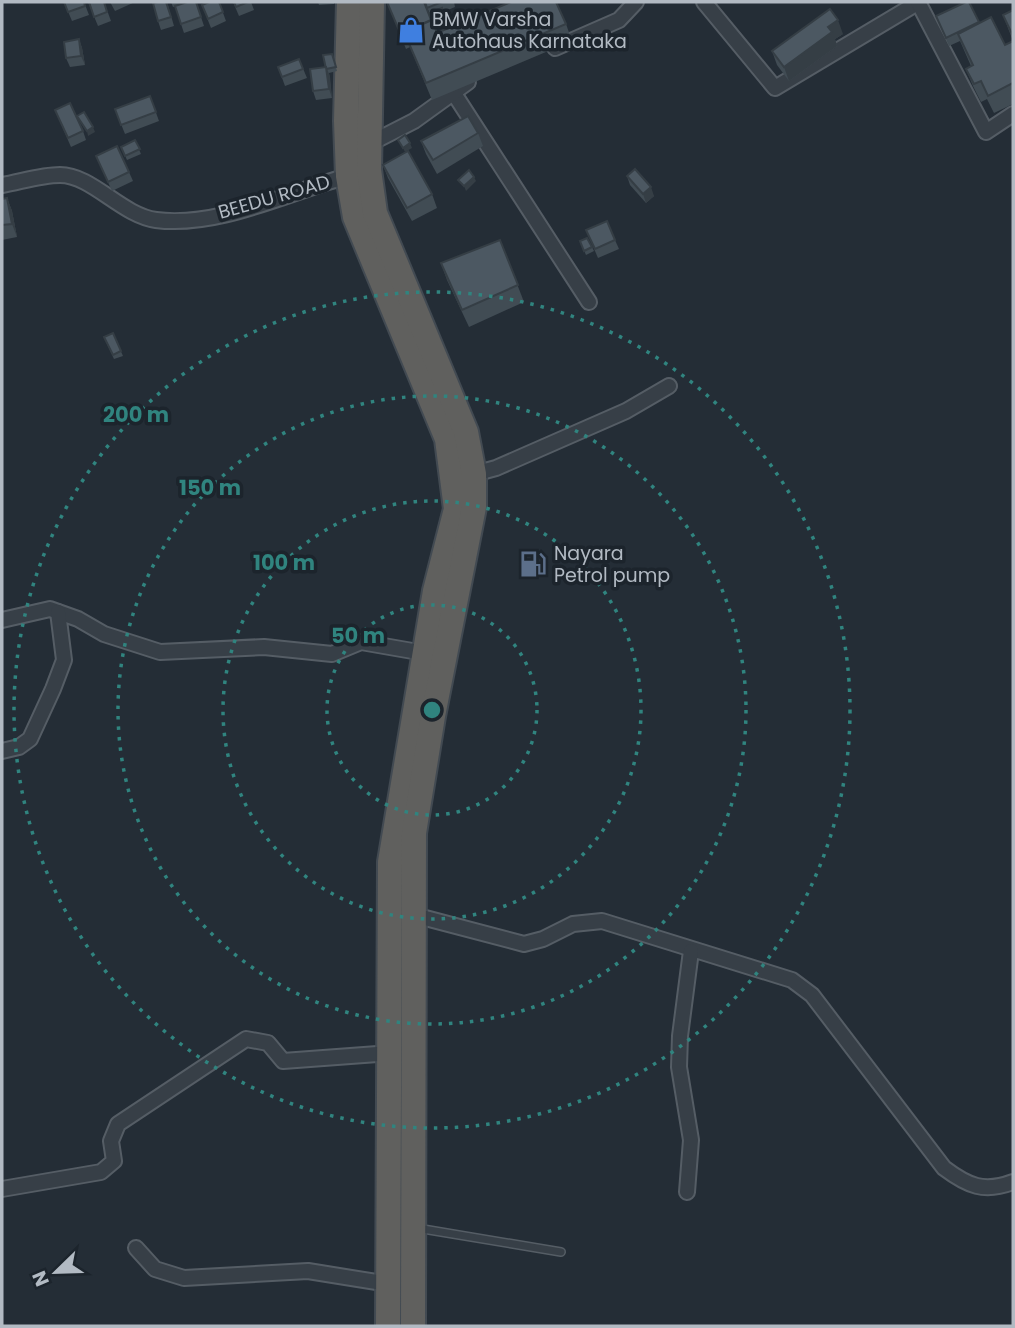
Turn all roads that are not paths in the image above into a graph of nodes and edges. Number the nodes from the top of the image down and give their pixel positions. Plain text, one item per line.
1 (349, 2) edge
2 (372, 2) edge
3 (636, 2) edge
4 (704, 2) edge
5 (918, 2) edge
6 (538, 55) dead end
7 (484, 71) edge
8 (453, 92) junction
9 (1013, 114) edge
10 (369, 144) junction
11 (348, 176) junction
12 (2, 185) edge
13 (589, 302) dead end
14 (669, 386) dead end
15 (474, 474) junction
16 (58, 612) junction
17 (2, 620) edge
18 (424, 653) junction
19 (2, 751) edge
20 (414, 915) junction
21 (691, 951) junction
22 (391, 1053) junction
23 (1013, 1182) edge
24 (2, 1189) edge
25 (687, 1192) dead end
26 (413, 1228) junction
27 (136, 1248) dead end
28 (561, 1252) dead end
29 (389, 1284) junction
30 (388, 1326) edge
31 (413, 1326) edge

1 - 11 highway
2 - 10 highway
3 - 6 street
4 - 5 street
5 - 9 street
7 - 8 street
8 - 10 street
8 - 13 street
10 - 15 highway
11 - 12 street, BEEDU ROAD
11 - 18 highway
14 - 15 street
15 - 20 highway
16 - 17 street
16 - 18 street
16 - 19 street
18 - 22 highway
20 - 21 street
20 - 26 highway
21 - 23 street
21 - 25 street
22 - 24 street
22 - 29 highway
26 - 28 lane
26 - 31 highway
27 - 29 street
29 - 30 highway

